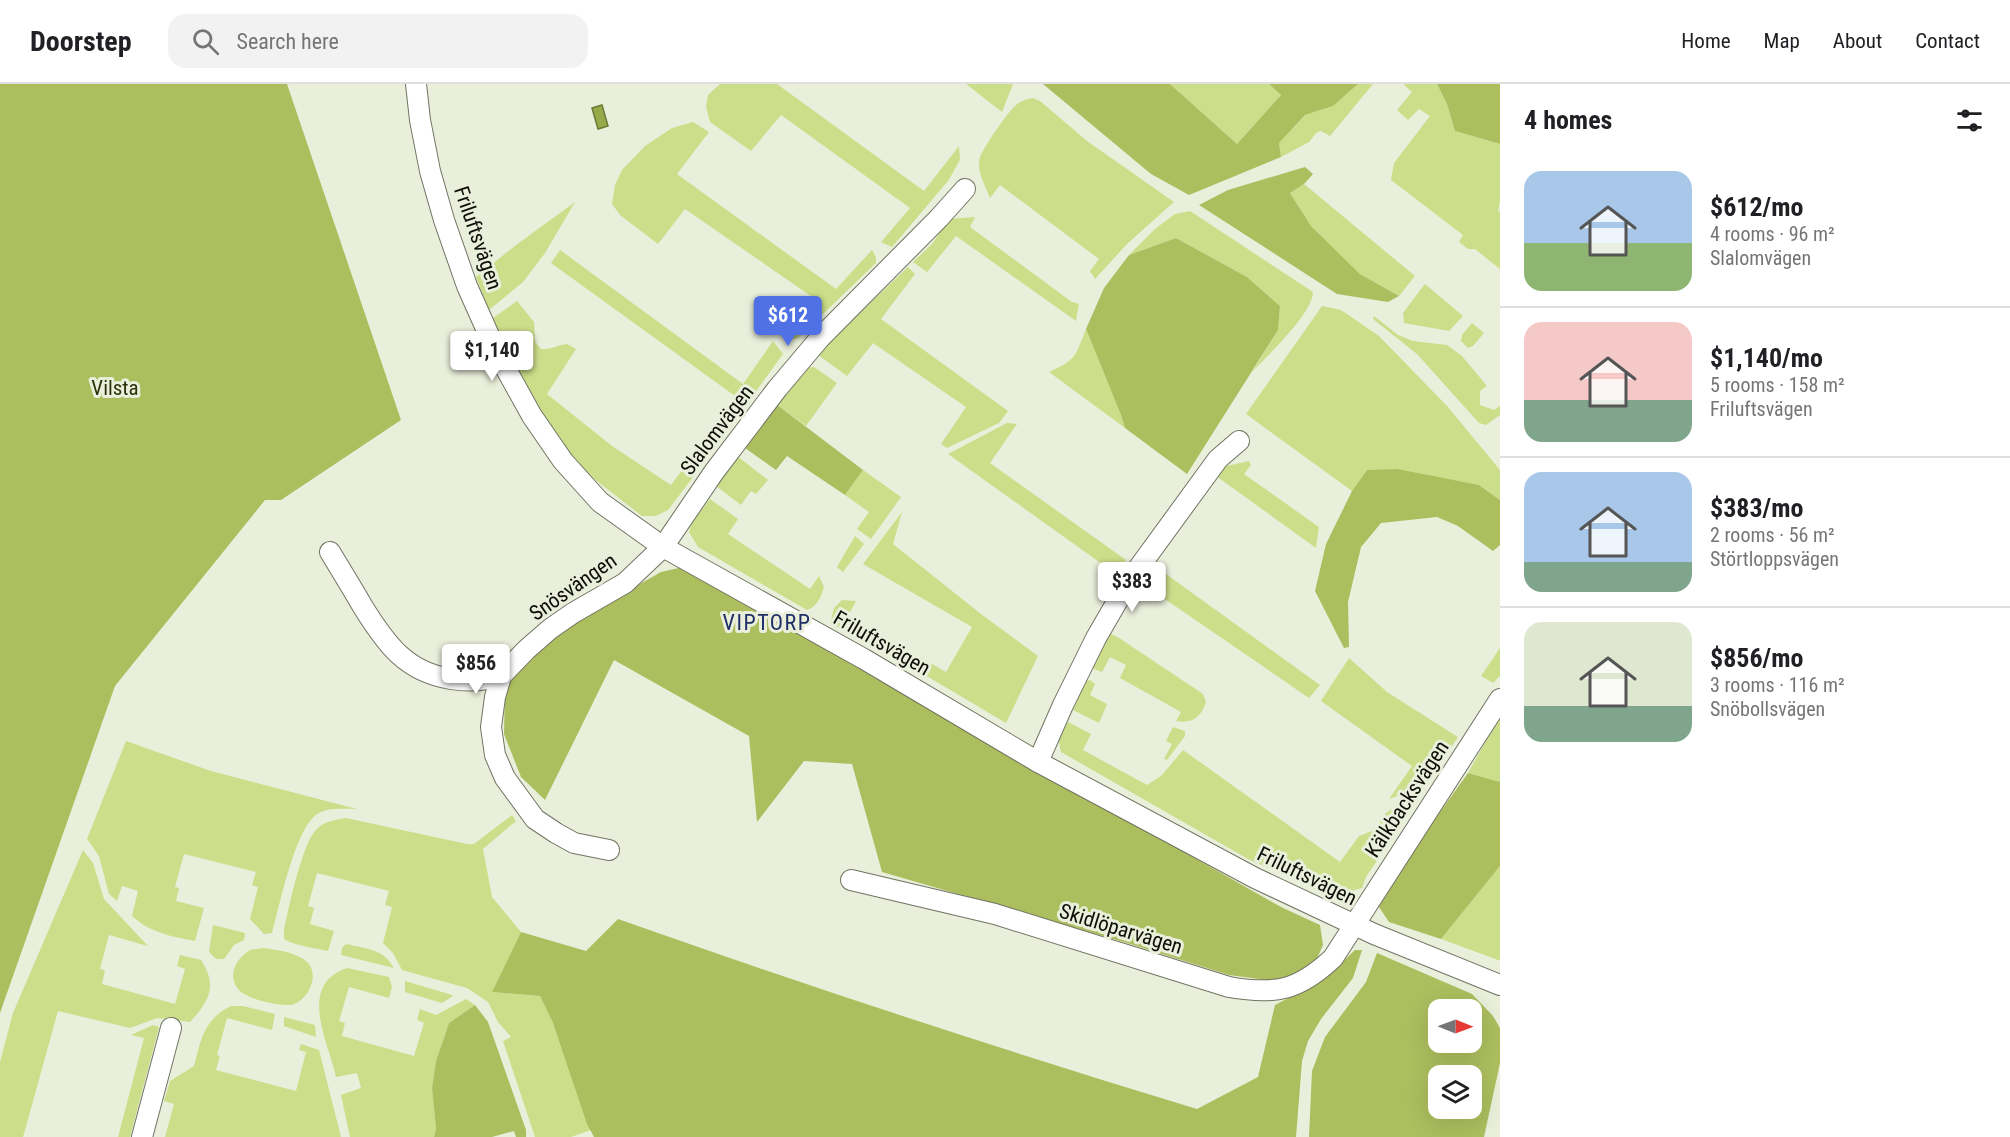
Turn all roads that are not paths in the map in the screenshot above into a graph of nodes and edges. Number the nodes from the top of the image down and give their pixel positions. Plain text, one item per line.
1 (416, 84) edge
2 (965, 189) dead end
3 (1239, 441) dead end
4 (663, 547) junction
5 (330, 552) dead end
6 (501, 676) junction
7 (1500, 699) edge
8 (1038, 762) junction
9 (609, 850) dead end
10 (851, 879) dead end
11 (1353, 925) junction
12 (1500, 985) edge
13 (171, 1028) dead end
14 (142, 1137) edge

1 - 4 street, Friluftsvägen
2 - 4 street, Slalomvägen
3 - 8 street
4 - 6 street, Snösvängen
4 - 8 street, Friluftsvägen
5 - 6 street
6 - 9 street
7 - 11 street, Kälkbacksvägen
8 - 11 street, Friluftsvägen
10 - 11 street, Skidlöparvägen
11 - 12 street, Friluftsvägen
13 - 14 street

